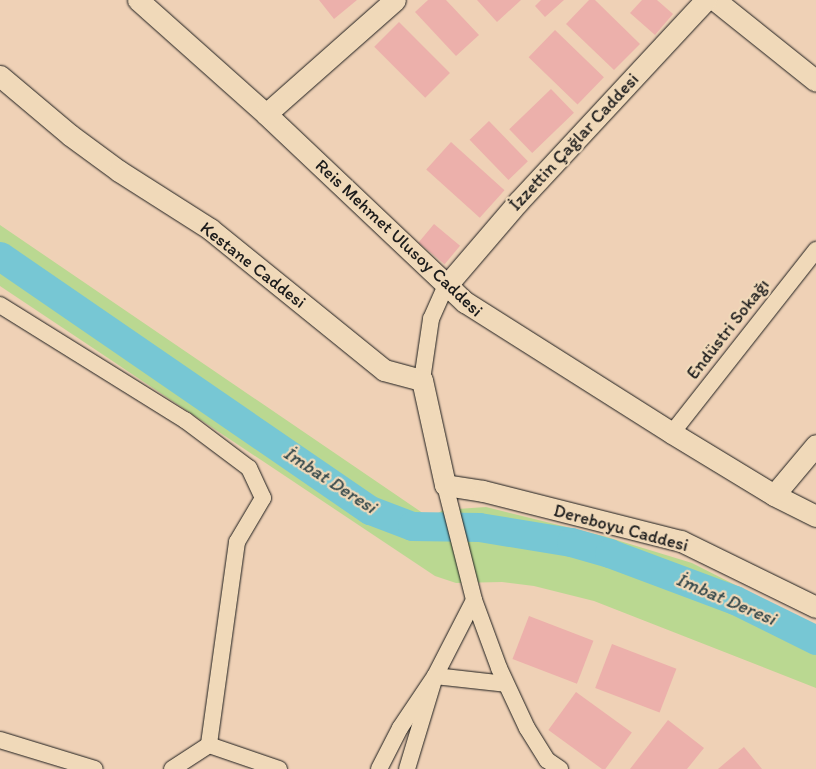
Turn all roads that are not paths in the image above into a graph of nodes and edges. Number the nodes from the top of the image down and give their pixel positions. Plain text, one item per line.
1 (138, 0) edge
2 (395, 0) edge
3 (706, 0) edge
4 (715, 0) edge
5 (0, 76) edge
6 (816, 81) edge
7 (266, 114) junction
8 (816, 250) edge
9 (446, 286) junction
10 (0, 305) edge
11 (422, 380) junction
12 (672, 433) junction
13 (816, 445) edge
14 (445, 486) junction
15 (774, 495) junction
16 (816, 516) edge
17 (474, 600) junction
18 (816, 607) edge
19 (435, 676) junction
20 (506, 684) junction
21 (0, 740) edge
22 (209, 745) junction
23 (550, 766) edge
24 (95, 769) edge
25 (172, 769) edge
26 (279, 769) edge
27 (379, 769) edge
28 (407, 769) edge

1 - 7 street, Reis Mehmet Ulusoy Caddesi
2 - 7 street
3 - 9 street, İzzettin Çağlar Caddesi
4 - 6 street
5 - 11 street, Kestane Caddesi
7 - 9 street, Reis Mehmet Ulusoy Caddesi
8 - 12 street, Endüstri Sokağı
9 - 11 street
9 - 12 street, Reis Mehmet Ulusoy Caddesi
10 - 22 street
11 - 14 street
12 - 15 street, Reis Mehmet Ulusoy Caddesi
13 - 15 street
14 - 17 street
14 - 18 street, Dereboyu Caddesi
15 - 16 street, Reis Mehmet Ulusoy Caddesi
17 - 19 street
17 - 20 street
19 - 20 street
19 - 27 street
19 - 28 street
20 - 23 street
21 - 24 street
22 - 25 street
22 - 26 street

